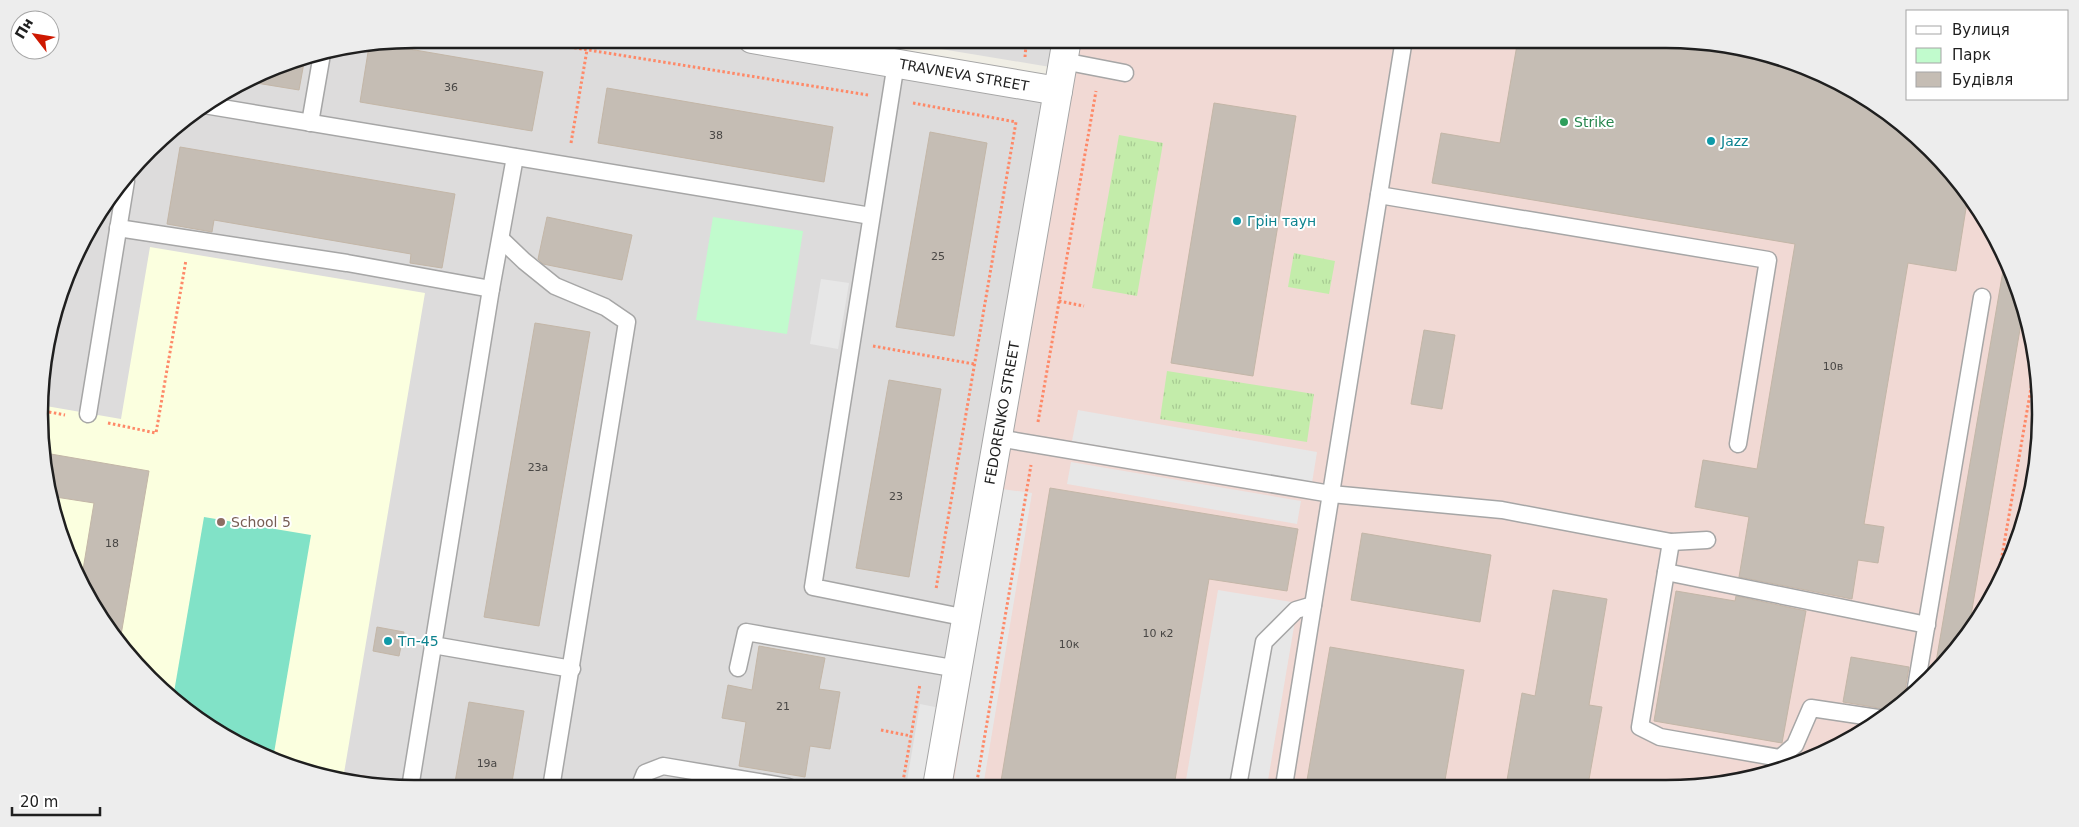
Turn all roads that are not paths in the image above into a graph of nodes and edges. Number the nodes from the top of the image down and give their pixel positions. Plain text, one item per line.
1 (806, 48) edge
2 (1402, 48) edge
3 (1065, 50) edge
4 (321, 60) edge
5 (896, 63) junction
6 (1125, 73) dead end
7 (1058, 91) junction
8 (214, 107) edge
9 (310, 122) junction
10 (515, 157) junction
11 (125, 189) edge
12 (1378, 195) junction
13 (871, 216) junction
14 (118, 228) junction
15 (501, 239) junction
16 (491, 289) junction
17 (1982, 297) dead end
18 (88, 414) dead end
19 (998, 438) junction
20 (1738, 444) dead end
21 (1331, 494) junction
22 (1708, 540) dead end
23 (1671, 542) junction
24 (1666, 572) junction
25 (1313, 605) junction
26 (967, 618) junction
27 (1927, 624) junction
28 (433, 645) junction
29 (738, 668) dead end
30 (572, 669) junction
31 (958, 670) junction
32 (1918, 678) edge
33 (1870, 717) edge
34 (411, 780) edge
35 (552, 780) edge
36 (642, 780) edge
37 (747, 780) edge
38 (939, 780) edge
39 (1239, 780) edge
40 (1285, 780) edge

1 - 5 street, TRAVNEVA STREET
2 - 12 lane
3 - 6 lane
3 - 7 street, FEDORENKO STREET
4 - 9 lane
5 - 7 street, TRAVNEVA STREET
5 - 13 lane
7 - 19 street, FEDORENKO STREET
8 - 9 lane
9 - 10 lane
10 - 13 lane
10 - 15 lane
11 - 14 lane
12 - 20 lane
12 - 21 lane
13 - 26 lane
14 - 16 lane
14 - 18 lane
15 - 16 lane
15 - 30 lane
16 - 28 lane
17 - 27 lane
19 - 21 lane
19 - 26 street, FEDORENKO STREET
21 - 23 lane
21 - 25 lane
22 - 23 lane
23 - 24 lane
24 - 27 lane
24 - 33 lane
25 - 39 lane
25 - 40 lane
26 - 31 street, FEDORENKO STREET
27 - 32 lane
28 - 30 lane
28 - 34 lane
29 - 31 lane
30 - 35 lane
31 - 38 street, FEDORENKO STREET
36 - 37 lane

